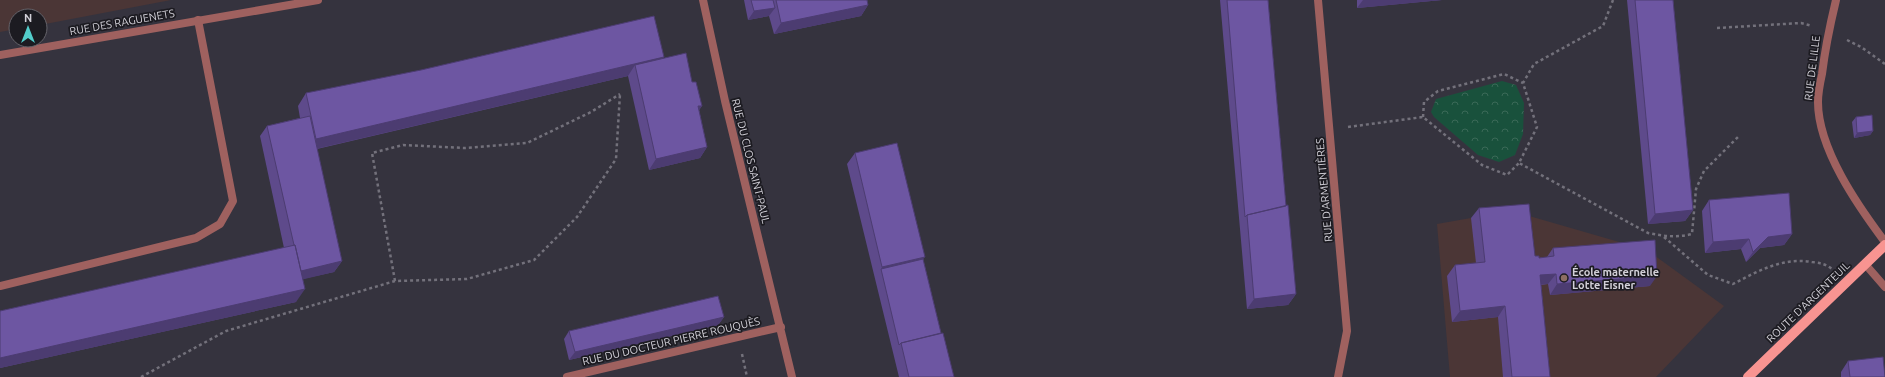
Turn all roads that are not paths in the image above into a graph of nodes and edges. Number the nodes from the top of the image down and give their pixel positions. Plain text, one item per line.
1 (318, 0) edge
2 (703, 0) edge
3 (1318, 0) edge
4 (1836, 0) edge
5 (198, 20) junction
6 (0, 55) edge
7 (1885, 244) edge
8 (1865, 264) junction
9 (0, 286) edge
10 (1885, 287) edge
11 (781, 327) junction
12 (567, 377) edge
13 (792, 377) edge
14 (1338, 377) edge
15 (1748, 377) edge

1 - 5 street, RUE DES RAGUENETS
2 - 11 street, RUE DU CLOS SAINT-PAUL
3 - 14 street, RUE D'ARMENTIÈRES
4 - 7 street, RUE DE LILLE
5 - 6 street, RUE DES RAGUENETS
5 - 9 street
7 - 8 main road, ROUTE D'ARGENTEUIL
8 - 10 street
8 - 15 main road, ROUTE D'ARGENTEUIL
11 - 12 street, RUE DU DOCTEUR PIERRE ROUQUÈS
11 - 13 street, RUE DU CLOS SAINT-PAUL

